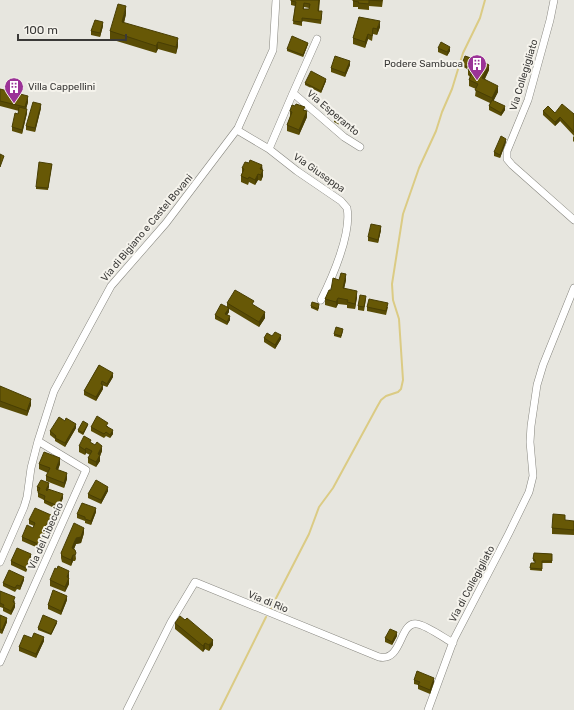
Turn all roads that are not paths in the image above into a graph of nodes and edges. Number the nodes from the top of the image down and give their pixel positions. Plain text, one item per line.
1 (276, 0) edge
2 (554, 0) edge
3 (317, 39) dead end
4 (293, 92) junction
5 (237, 130) junction
6 (360, 148) dead end
7 (269, 150) junction
8 (574, 220) edge
9 (574, 288) edge
10 (321, 300) dead end
11 (38, 441) junction
12 (0, 562) edge
13 (453, 643) junction
14 (0, 662) edge
15 (127, 710) edge
16 (428, 710) edge

1 - 5 street, Via di Bigiano e Castel Bovani
2 - 8 street, Via Collegigliato
3 - 4 street, Via Esperanto
4 - 6 street, Via Esperanto
4 - 7 street, Via Esperanto
5 - 7 street, Via Giuseppa
5 - 11 street, Via di Bigiano e Castel Bovani
7 - 10 street, Via Giuseppa
9 - 13 street, Via di Collegigliato
11 - 12 street, Via di Bigiano e Castel Bovani
11 - 14 street, Via del Libeccio
13 - 15 street, Via di Rio
13 - 16 street, Via di Collegigliato

